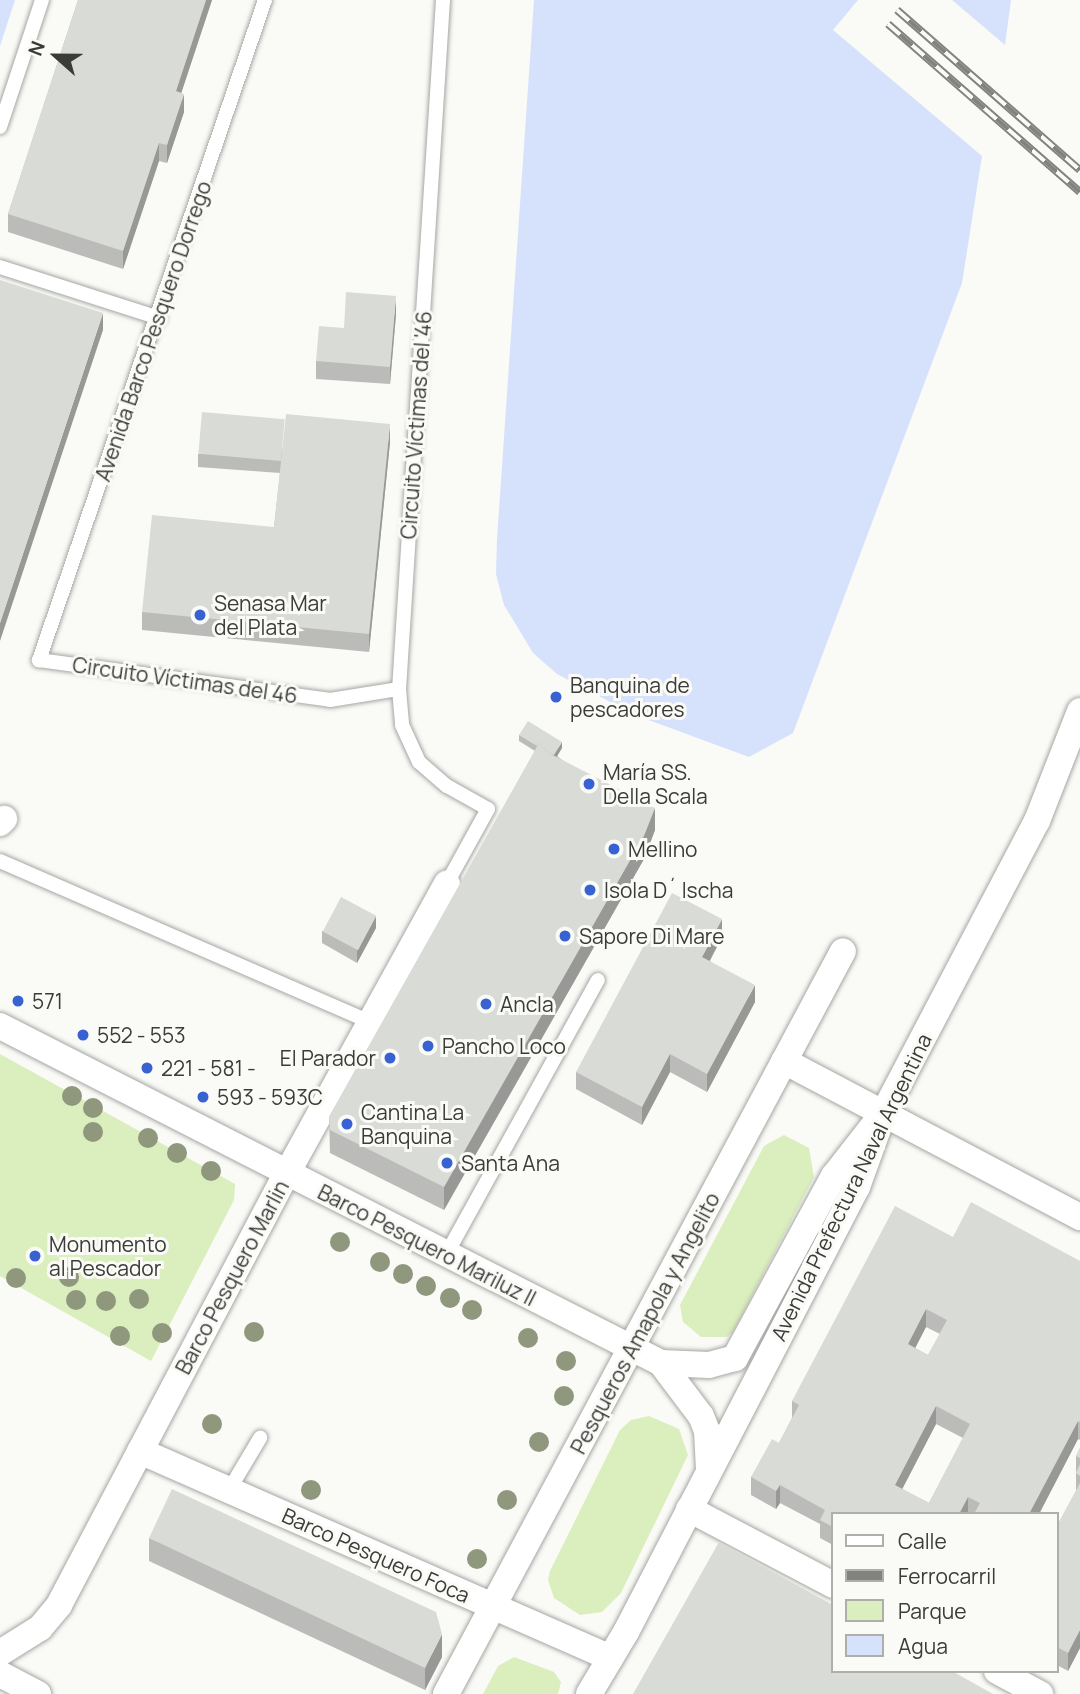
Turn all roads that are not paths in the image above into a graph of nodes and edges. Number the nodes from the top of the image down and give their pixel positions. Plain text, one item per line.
1 (42, 0) edge
2 (265, 0) edge
3 (443, 0) edge
4 (0, 127) edge
5 (0, 267) edge
6 (159, 318) junction
7 (39, 660) joint
8 (399, 688) junction
9 (1080, 711) edge
10 (0, 861) edge
11 (447, 883) joint
12 (843, 951) dead end
13 (598, 980) dead end
14 (370, 1022) junction
15 (0, 1026) edge
16 (785, 1061) junction
17 (884, 1112) junction
18 (286, 1175) junction
19 (1080, 1217) edge
20 (446, 1255) junction
21 (632, 1348) junction
22 (661, 1363) junction
23 (260, 1438) dead end
24 (140, 1451) junction
25 (709, 1471) junction
26 (229, 1490) junction
27 (689, 1510) junction
28 (832, 1584) edge
29 (493, 1606) junction
30 (0, 1653) edge
31 (611, 1658) junction
32 (1001, 1673) edge
33 (0, 1674) edge
34 (38, 1694) edge
35 (446, 1694) edge
36 (589, 1694) edge
37 (1040, 1694) edge

1 - 4 lane
2 - 6 lane, Avenida Barco Pesquero Dorrego
3 - 8 lane, Circuito Víctimas del '46
5 - 6 lane
6 - 7 lane, Avenida Barco Pesquero Dorrego
7 - 8 lane, Circuito Víctimas del 46
8 - 11 lane, Circuito Víctimas del '46
9 - 17 street, Avenida Prefectura Naval Argentina
10 - 14 lane
11 - 14 street, Barco Pesquero Marlin
12 - 16 street, Pesqueros Amapola y Angelito
13 - 20 lane
14 - 18 street, Barco Pesquero Marlin
15 - 18 street, Barco Pesquero Mariluz II
16 - 17 street
16 - 21 street, Pesqueros Amapola y Angelito
17 - 19 street
17 - 22 street
17 - 25 street, Avenida Prefectura Naval Argentina
18 - 20 street, Barco Pesquero Mariluz II
18 - 24 street, Barco Pesquero Marlin
20 - 21 street, Barco Pesquero Mariluz II
21 - 22 street, Barco Pesquero Mariluz II
21 - 29 street, Pesqueros Amapola y Angelito
22 - 25 street
23 - 26 lane
24 - 26 street, Barco Pesquero Foca
24 - 30 street, Barco Pesquero Marlin
25 - 27 street, Avenida Prefectura Naval Argentina
26 - 29 street, Barco Pesquero Foca
27 - 28 street
27 - 31 street, Avenida Prefectura Naval Argentina
29 - 31 street, Barco Pesquero Foca
29 - 35 street, Pesqueros Amapola y Angelito
31 - 36 street, Avenida Prefectura Naval Argentina
32 - 37 street
33 - 34 street

